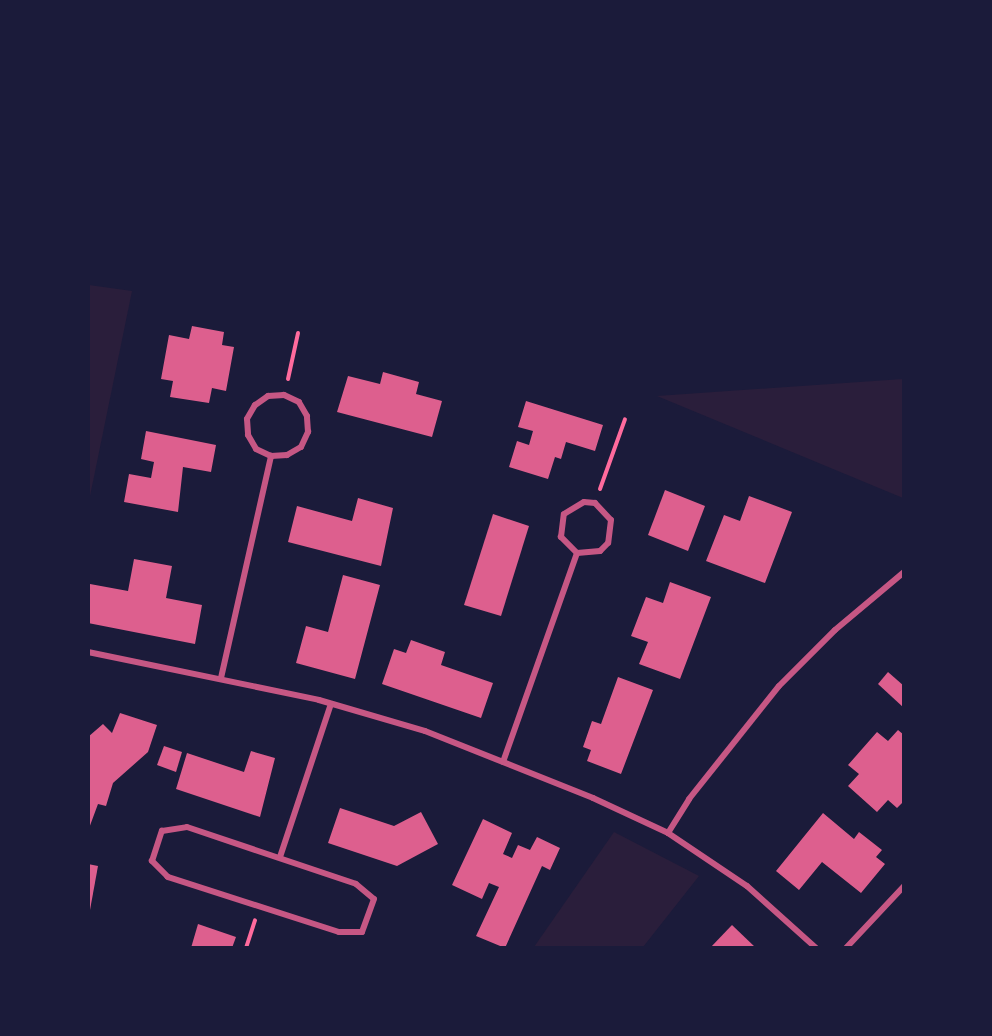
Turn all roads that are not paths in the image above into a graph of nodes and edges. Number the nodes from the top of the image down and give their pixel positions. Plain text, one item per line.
1 (271, 456) junction
2 (577, 553) junction
3 (903, 572) edge
4 (88, 652) edge
5 (221, 678) junction
6 (331, 704) junction
7 (503, 762) junction
8 (668, 833) junction
9 (280, 857) junction
10 (903, 886) edge
11 (816, 948) edge
12 (846, 948) edge

1 - 1 street
1 - 5 street
2 - 2 street
2 - 7 street
3 - 8 street
4 - 5 street
5 - 6 street
6 - 7 street
6 - 9 street
7 - 8 street
8 - 11 street
9 - 9 street
10 - 12 street

